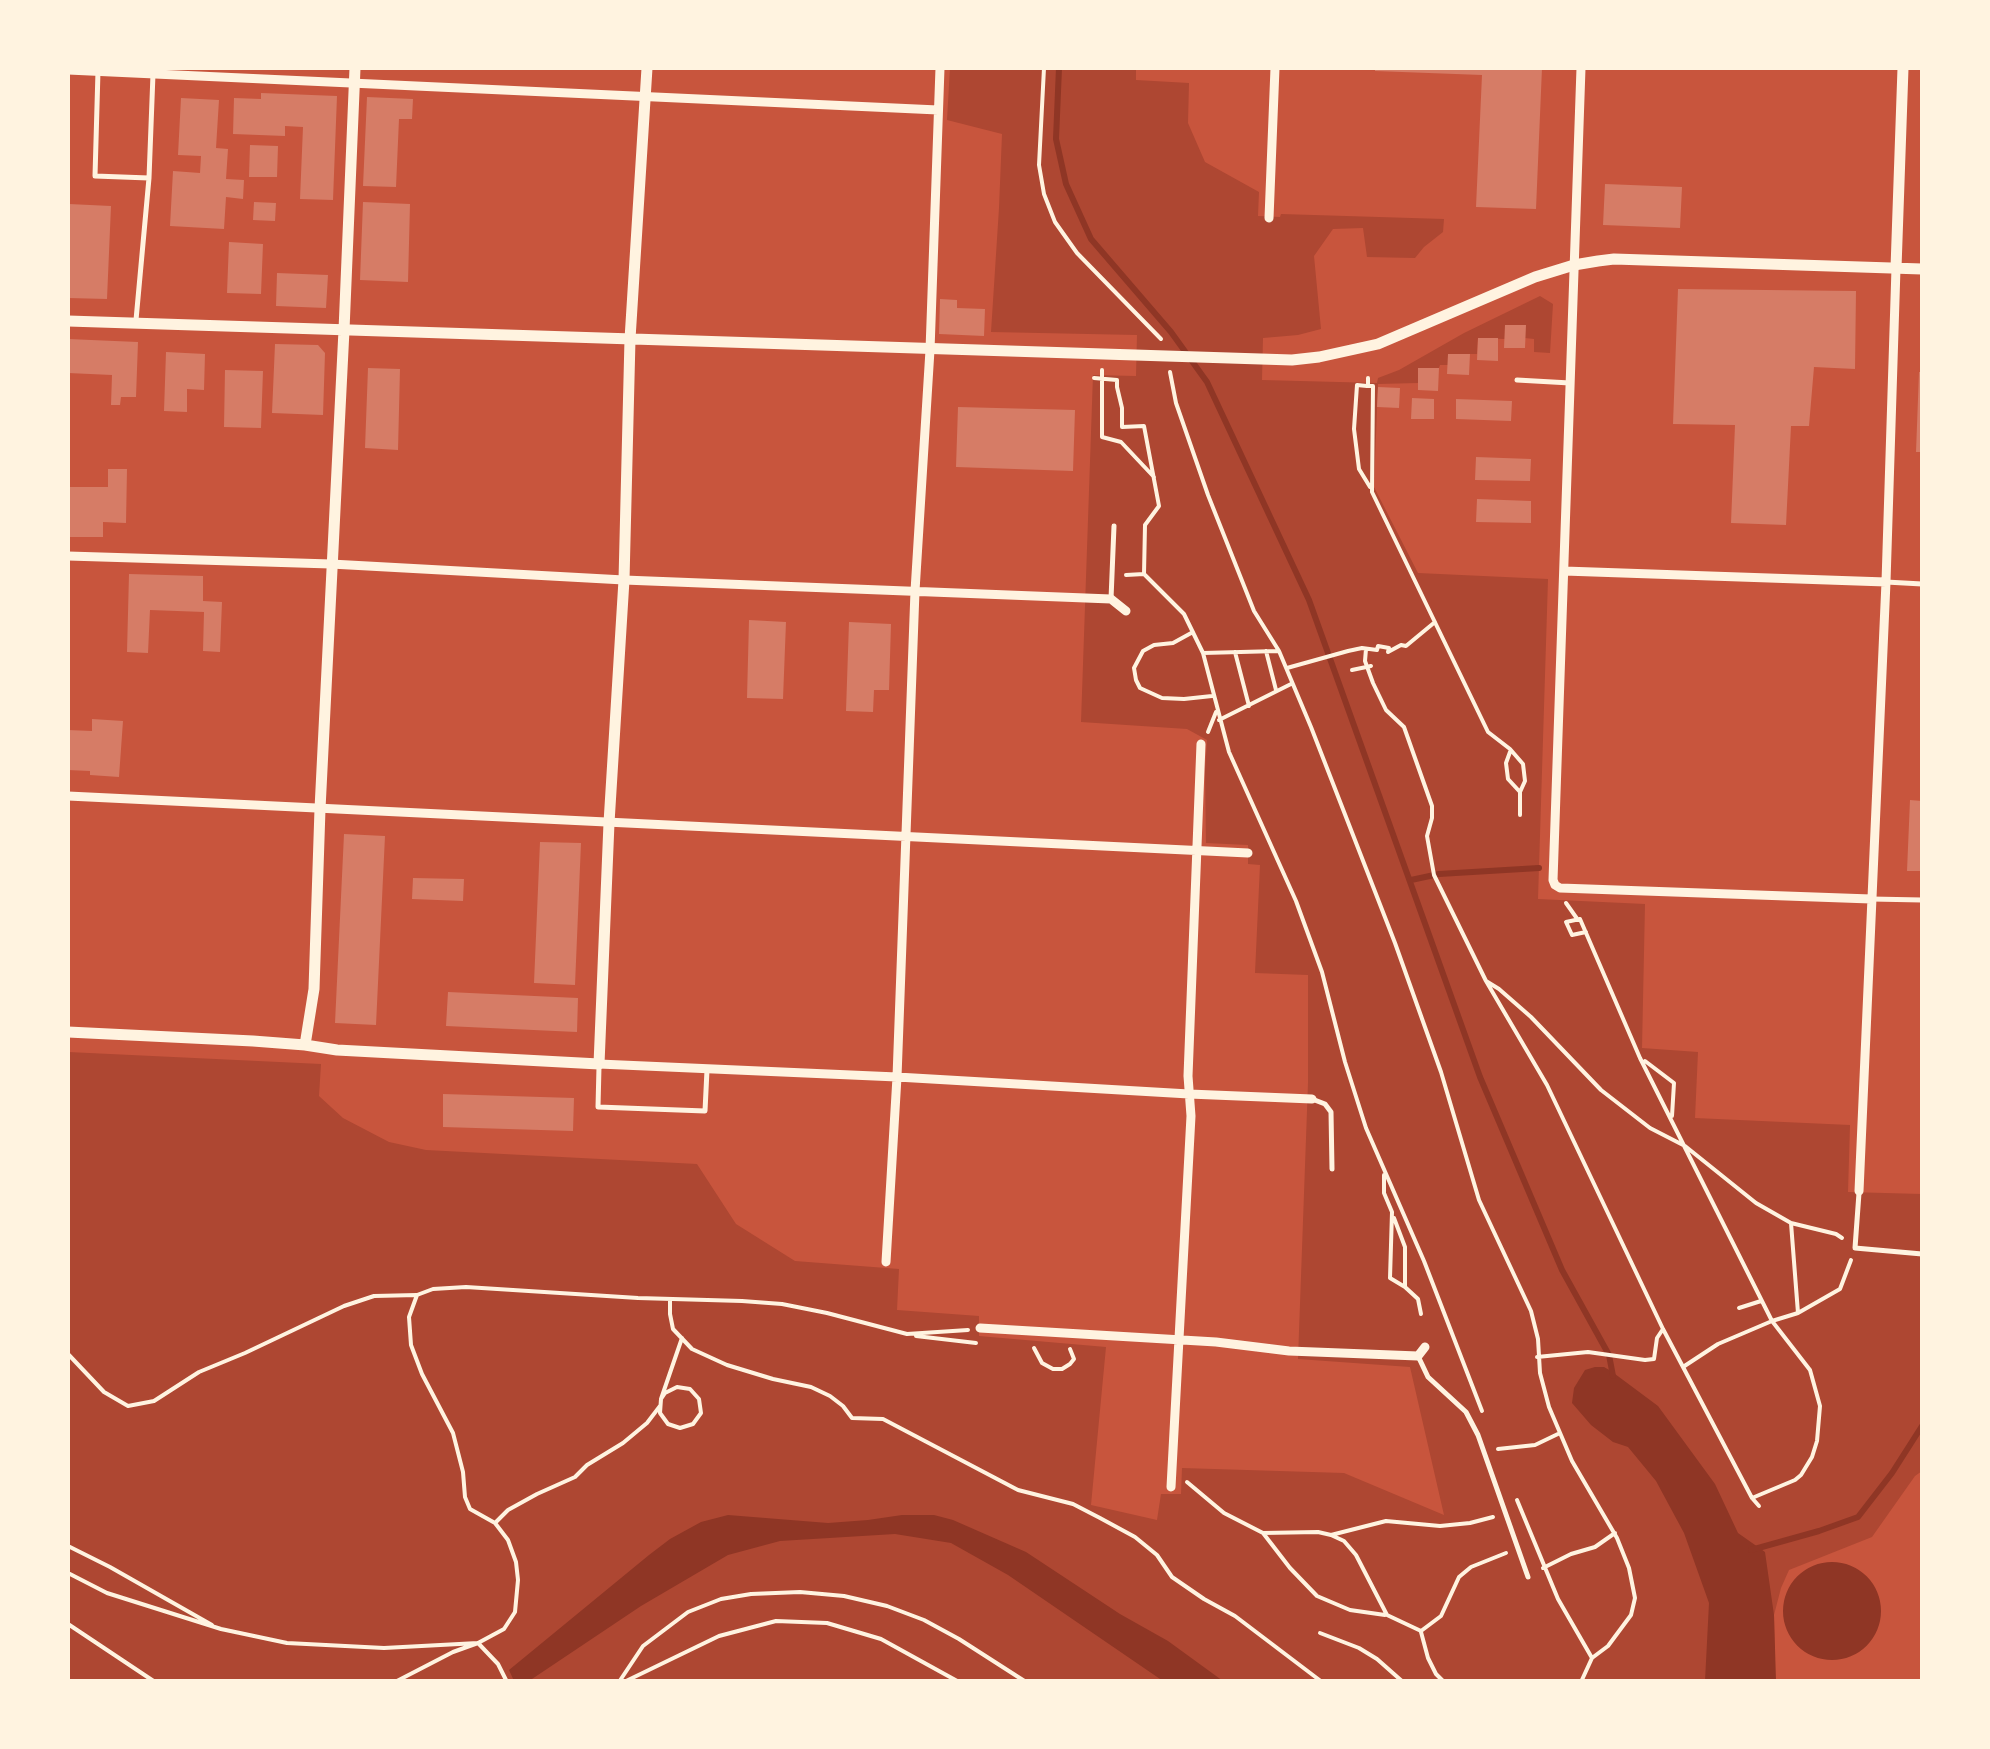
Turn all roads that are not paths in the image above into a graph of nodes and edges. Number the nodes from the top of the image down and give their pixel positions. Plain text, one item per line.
1 (355, 68) edge
2 (646, 68) edge
3 (940, 68) edge
4 (1276, 68) edge
5 (1581, 68) edge
6 (1903, 68) edge
7 (68, 70) edge
8 (98, 71) junction
9 (153, 74) junction
10 (354, 83) junction
11 (645, 96) junction
12 (938, 110) junction
13 (149, 178) junction
14 (1269, 218) dead end
15 (1574, 265) junction
16 (1896, 268) junction
17 (1922, 269) edge
18 (68, 321) edge
19 (136, 323) junction
20 (344, 330) junction
21 (630, 339) junction
22 (930, 350) junction
23 (1517, 380) dead end
24 (1570, 382) junction
25 (1114, 526) dead end
26 (68, 556) edge
27 (331, 564) junction
28 (1564, 571) junction
29 (624, 580) junction
30 (1886, 582) junction
31 (1922, 584) edge
32 (915, 592) junction
33 (1112, 599) junction
34 (1126, 610) dead end
35 (1201, 744) road end
36 (68, 796) edge
37 (320, 809) junction
38 (609, 823) junction
39 (905, 837) junction
40 (1198, 850) junction
41 (1248, 852) dead end
42 (1872, 899) junction
43 (1922, 900) edge
44 (68, 1032) edge
45 (305, 1044) junction
46 (599, 1064) junction
47 (707, 1069) junction
48 (897, 1077) junction
49 (1189, 1094) junction
50 (1312, 1099) joint
51 (1332, 1169) dead end
52 (1859, 1191) joint
53 (1922, 1254) edge
54 (886, 1262) dead end
55 (980, 1328) road end
56 (1179, 1340) junction
57 (1421, 1352) joint
58 (1171, 1487) dead end
59 (1528, 1577) dead end

1 - 10 street
2 - 11 street
3 - 12 street
4 - 14 street
5 - 15 street
6 - 16 street
7 - 8 street
8 - 9 street
8 - 13 lane
9 - 10 street
9 - 13 lane
10 - 11 street
10 - 20 street
11 - 12 street
11 - 21 street
12 - 22 street
13 - 19 lane
15 - 16 street
15 - 22 street
15 - 24 street
16 - 17 street
16 - 30 street
18 - 19 street
19 - 20 street
20 - 21 street
20 - 27 street
21 - 22 street
21 - 29 street
22 - 32 street
23 - 24 lane
24 - 28 street
25 - 33 lane
26 - 27 street
27 - 29 street
27 - 37 street
28 - 30 street
28 - 42 street
29 - 32 street
29 - 38 street
30 - 31 lane
30 - 42 street
32 - 33 street
32 - 39 street
33 - 34 street
35 - 40 street
36 - 37 street
37 - 38 street
37 - 45 street
38 - 39 street
38 - 46 street
39 - 40 street
39 - 48 street
40 - 41 street
40 - 49 street
42 - 43 lane
42 - 52 street
44 - 45 street
45 - 46 street
46 - 47 street
46 - 47 lane
47 - 48 street
48 - 49 street
48 - 54 street
49 - 50 street
49 - 56 street
50 - 51 lane
52 - 53 lane
55 - 56 street
56 - 57 street
56 - 58 street
57 - 59 lane

